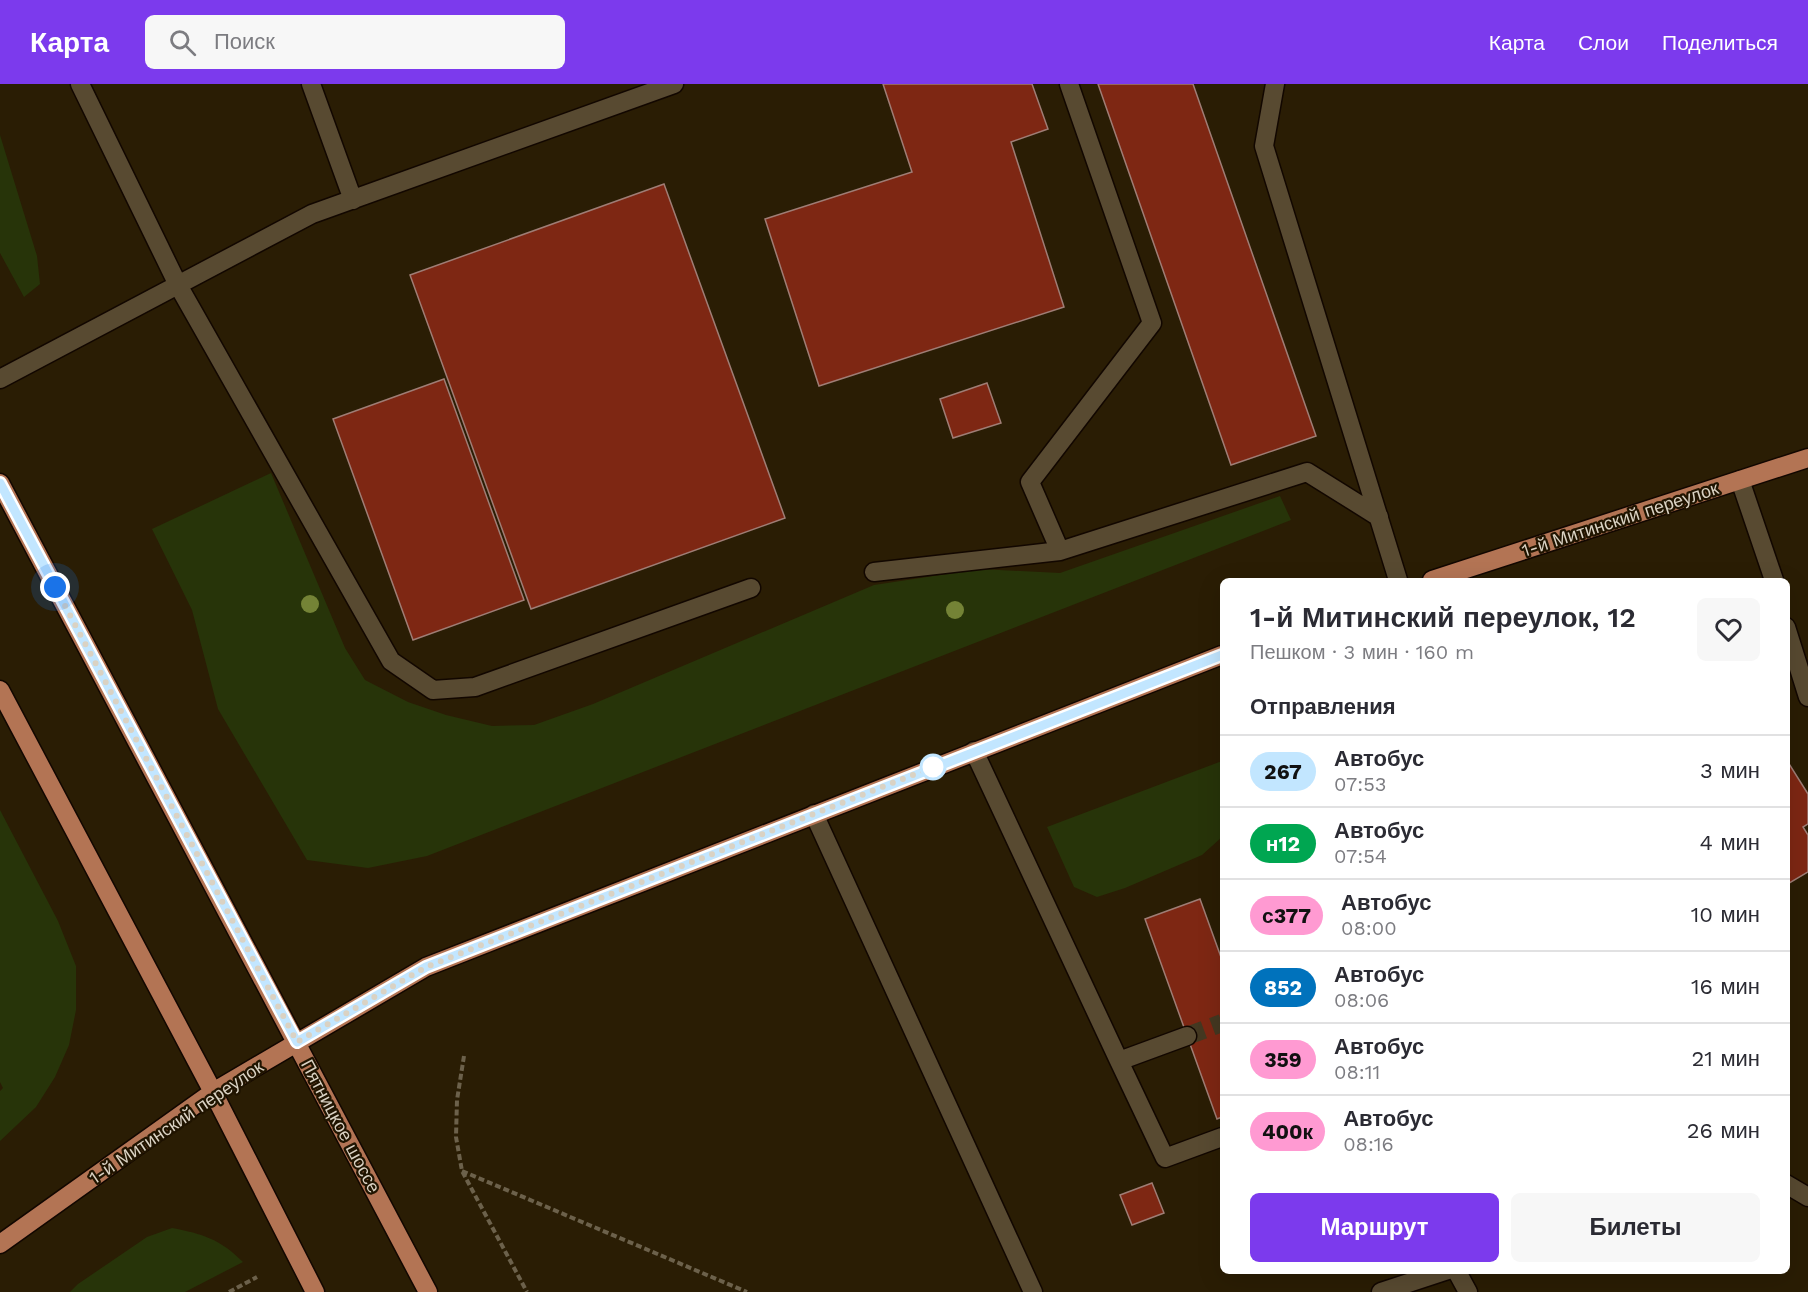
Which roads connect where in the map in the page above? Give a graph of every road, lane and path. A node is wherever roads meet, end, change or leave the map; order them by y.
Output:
1 (80, 84) edge
2 (311, 84) edge
3 (674, 84) edge
4 (1068, 84) edge
5 (1275, 84) edge
6 (353, 200) junction
7 (178, 285) junction
8 (0, 379) edge
9 (1808, 458) edge
10 (1740, 480) junction
11 (0, 483) edge
12 (1379, 517) junction
13 (1060, 551) junction
14 (874, 572) dead end
15 (1397, 578) edge
16 (1438, 578) edge
17 (1773, 578) edge
18 (751, 588) dead end
19 (1790, 636) edge
20 (1796, 650) edge
21 (1220, 656) edge
22 (0, 690) edge
23 (1808, 696) edge
24 (974, 751) junction
25 (814, 814) junction
26 (1187, 1036) tunnel mouth
27 (297, 1042) junction
28 (464, 1056) dead end
29 (1119, 1061) junction
30 (213, 1092) junction
31 (1220, 1138) edge
32 (462, 1171) junction
33 (1790, 1186) edge
34 (1808, 1197) edge
35 (0, 1244) edge
36 (1436, 1274) edge
37 (1458, 1274) edge
38 (257, 1277) dead end
39 (229, 1292) edge
40 (315, 1292) edge
41 (428, 1292) edge
42 (527, 1292) edge
43 (747, 1292) edge
44 (1033, 1292) edge
45 (1381, 1292) edge
46 (1468, 1292) edge

1 - 7 lane
2 - 6 lane
3 - 6 lane
4 - 13 lane
5 - 12 lane
6 - 7 lane
7 - 8 lane
7 - 18 lane
9 - 10 main road, 1-й Митинский переулок
10 - 16 main road, 1-й Митинский переулок
10 - 17 lane
11 - 27 main road, Пятницкое шоссе
12 - 13 lane
12 - 15 lane
13 - 14 lane
19 - 20 lane
20 - 23 lane
21 - 24 main road, 1-й Митинский переулок
22 - 30 main road
24 - 25 main road, 1-й Митинский переулок
24 - 29 lane
25 - 27 main road, 1-й Митинский переулок
25 - 44 lane
26 - 29 lane
27 - 30 main road, 1-й Митинский переулок
27 - 41 main road, Пятницкое шоссе
28 - 32 path
29 - 31 lane
30 - 35 main road, 1-й Митинский переулок
30 - 40 main road
32 - 42 path
32 - 43 path
33 - 34 lane
36 - 45 lane
37 - 46 lane
38 - 39 path

